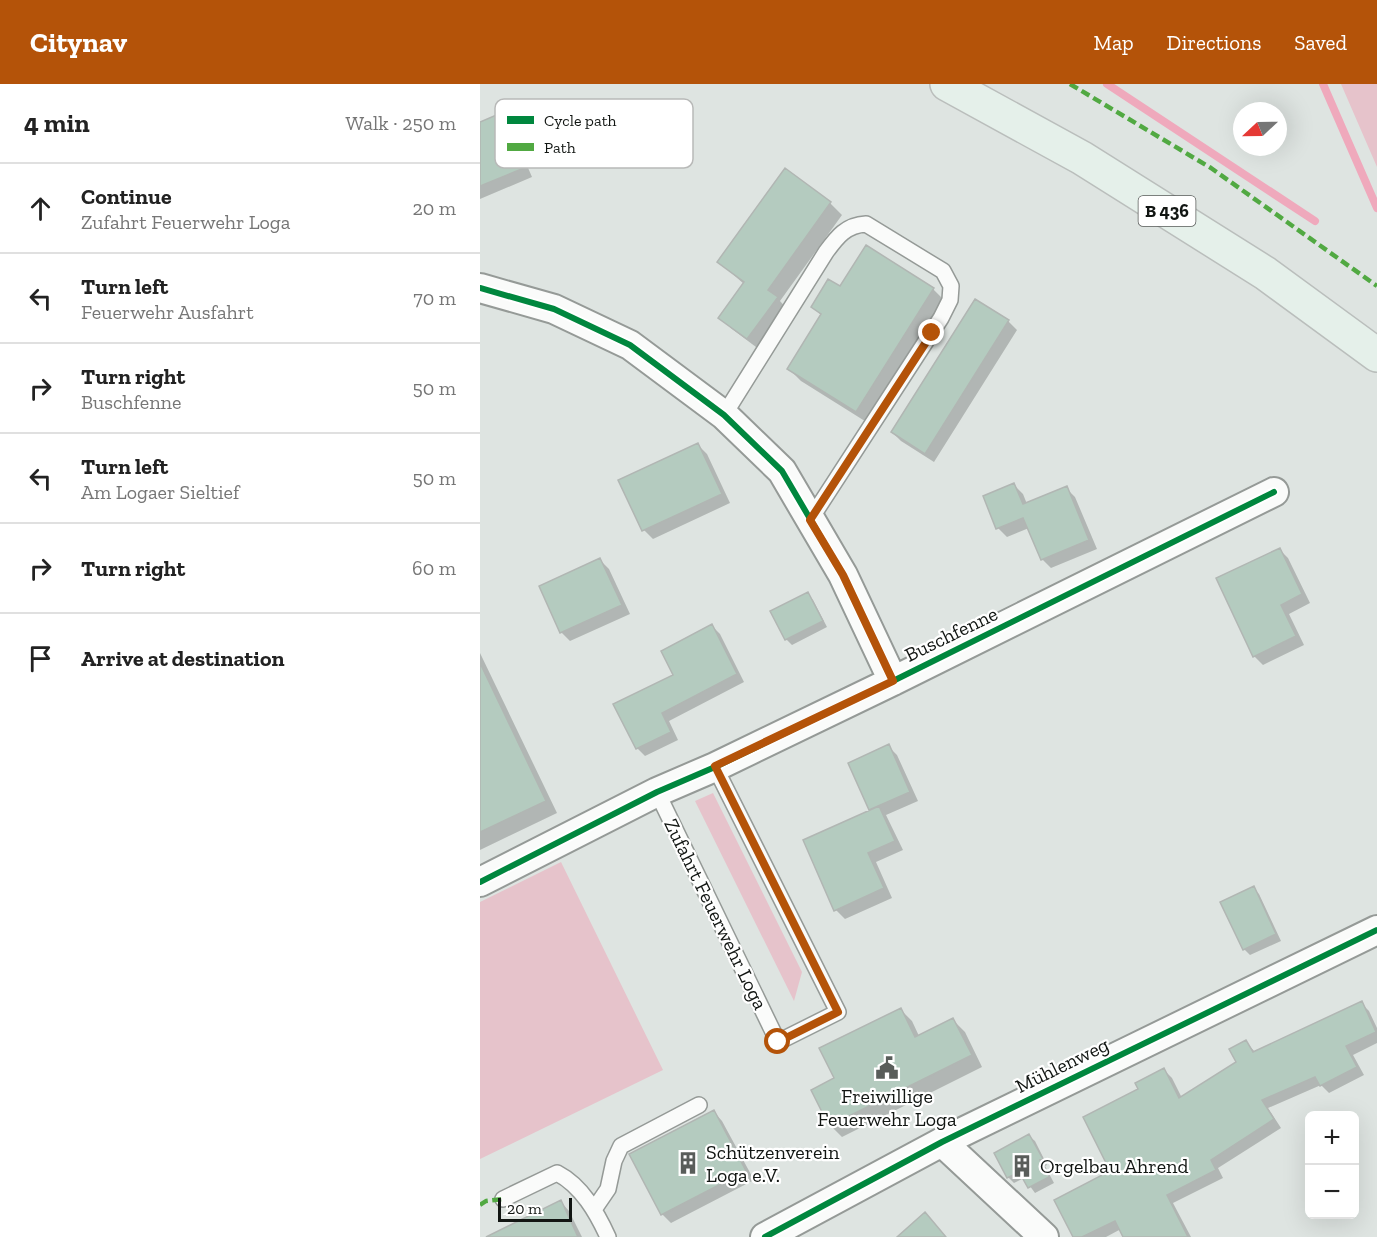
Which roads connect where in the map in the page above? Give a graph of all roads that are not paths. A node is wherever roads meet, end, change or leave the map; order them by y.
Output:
1 (947, 84) edge
2 (481, 289) edge
3 (1377, 355) edge
4 (724, 415) junction
5 (1274, 492) dead end
6 (810, 520) junction
7 (893, 681) junction
8 (715, 766) junction
9 (657, 792) junction
10 (480, 882) edge
11 (1377, 930) edge
12 (699, 1105) dead end
13 (942, 1142) junction
14 (503, 1199) dead end
15 (595, 1209) junction
16 (608, 1237) edge
17 (765, 1237) edge
18 (1044, 1237) edge

1 - 3 main road, B 436
2 - 4 street
4 - 6 street
4 - 6 lane
5 - 7 street, Buschfenne
6 - 7 street
7 - 8 street, Buschfenne
8 - 9 street, Buschfenne
8 - 9 lane, Zufahrt Feuerwehr Loga
9 - 10 street, Buschfenne
11 - 13 street, Mühlenweg
12 - 15 lane
13 - 17 street, Mühlenweg
13 - 18 street
14 - 15 lane
15 - 16 lane

